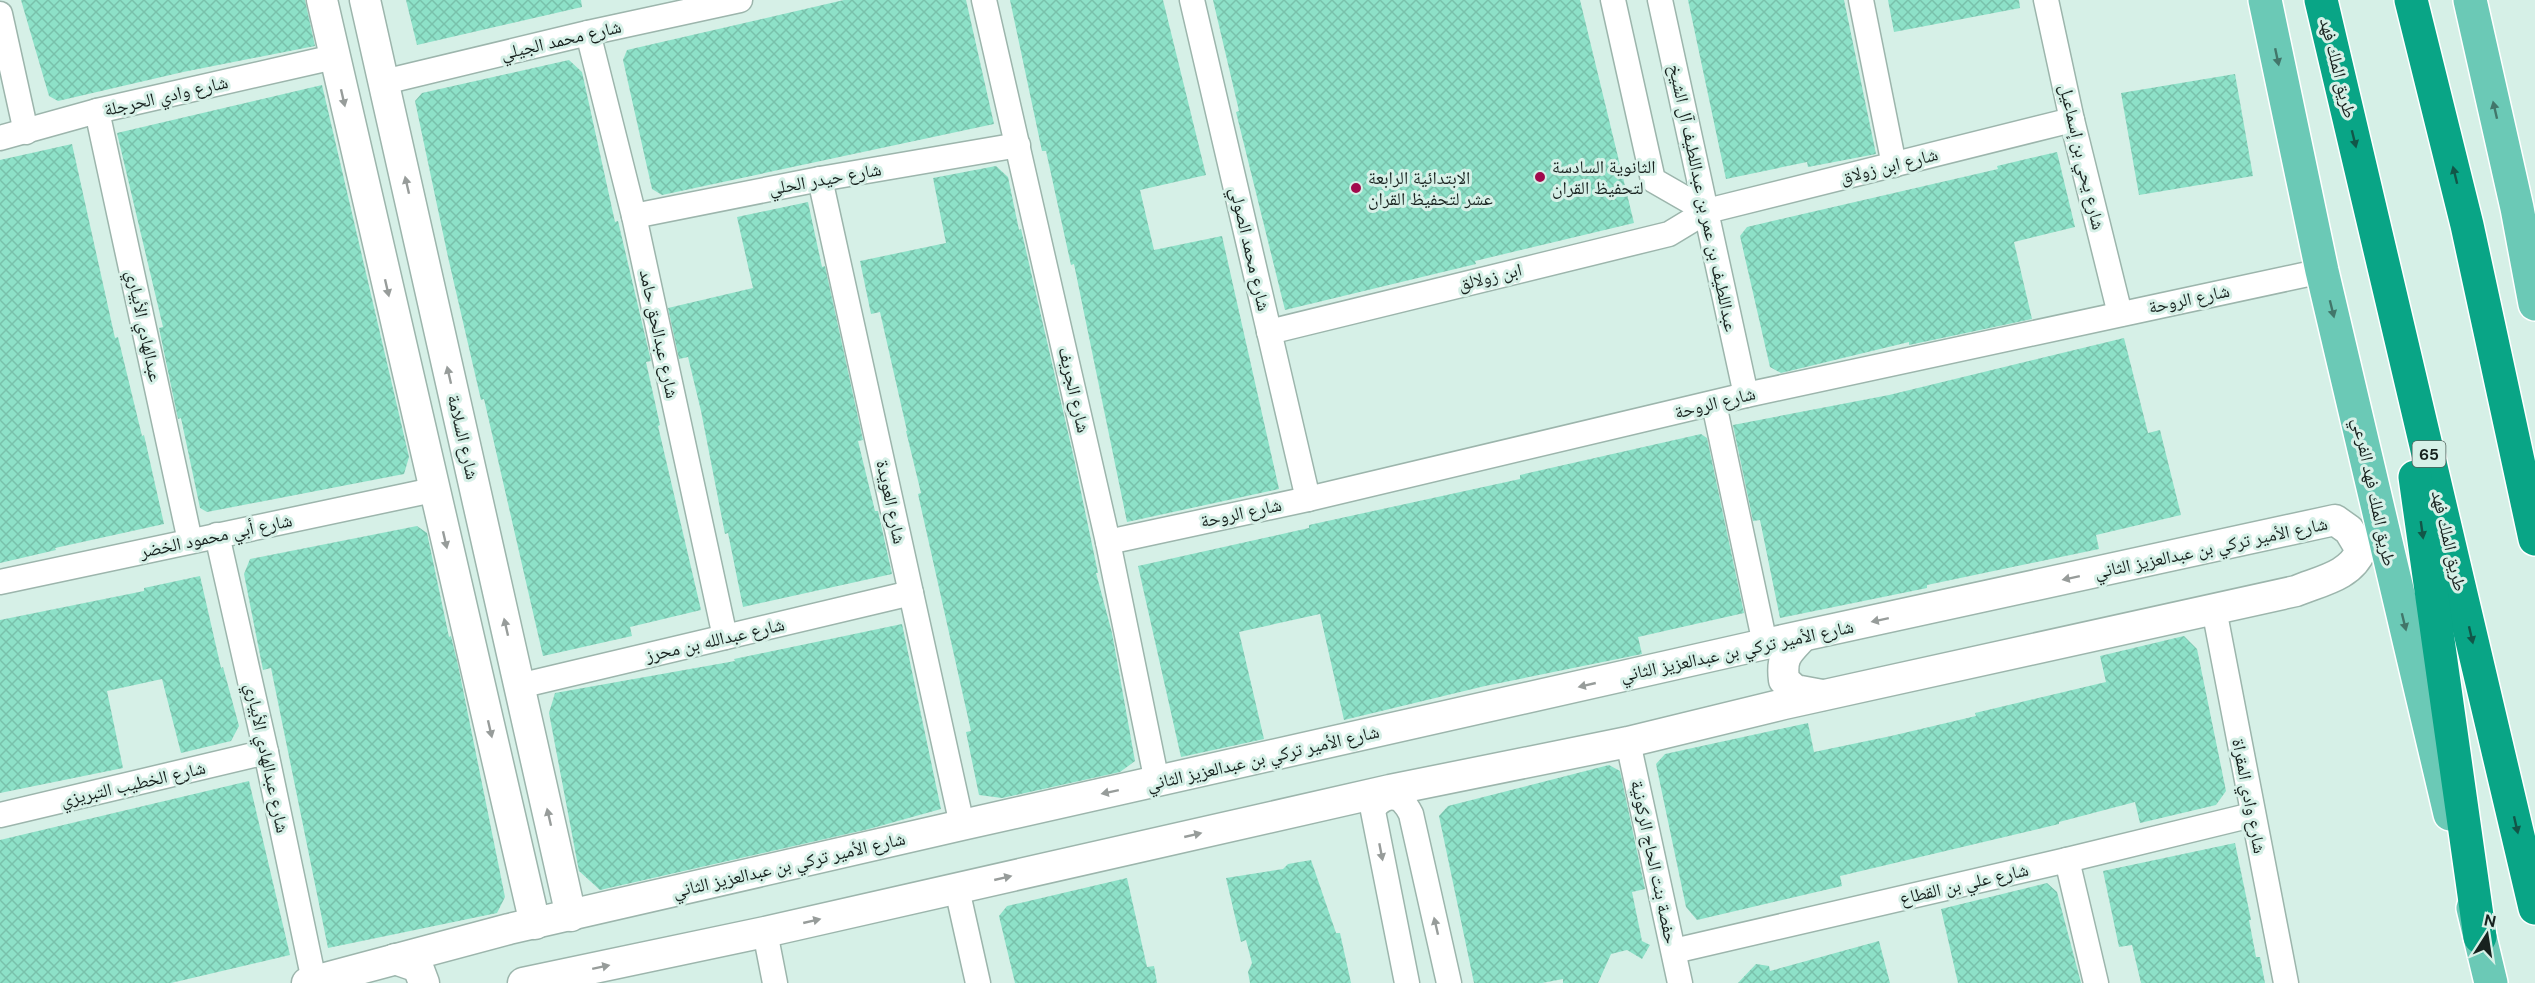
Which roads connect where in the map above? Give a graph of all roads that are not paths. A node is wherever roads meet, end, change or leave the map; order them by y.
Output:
1 (322, 0) edge
2 (364, 0) edge
3 (740, 0) edge
4 (984, 0) edge
5 (1192, 0) edge
6 (1613, 0) edge
7 (1660, 0) edge
8 (1861, 0) edge
9 (2046, 0) edge
10 (2265, 0) edge
11 (2321, 0) edge
12 (2411, 0) edge
13 (2470, 0) edge
14 (0, 14) edge
15 (588, 33) junction
16 (333, 57) junction
17 (384, 82) junction
18 (97, 111) junction
19 (2072, 120) junction
20 (26, 132) junction
21 (0, 138) edge
22 (1018, 145) junction
23 (1894, 165) junction
24 (820, 179) junction
25 (2526, 206) edge
26 (1707, 211) junction
27 (634, 216) junction
28 (2467, 225) junction
29 (2385, 264) junction
30 (2322, 271) junction
31 (2535, 304) edge
32 (2120, 314) junction
33 (1269, 332) junction
34 (1746, 395) junction
35 (1714, 404) junction
36 (2535, 446) edge
37 (433, 490) junction
38 (2378, 498) junction
39 (1308, 499) junction
40 (2335, 520) junction
41 (217, 536) junction
42 (2535, 539) edge
43 (190, 541) junction
44 (1108, 542) junction
45 (0, 582) edge
46 (2396, 589) junction
47 (2296, 591) junction
48 (911, 593) junction
49 (2214, 609) junction
50 (725, 637) junction
51 (1802, 637) junction
52 (1766, 644) junction
53 (1732, 652) junction
54 (519, 686) junction
55 (481, 693) junction
56 (1823, 696) junction
57 (1750, 713) junction
58 (1628, 742) junction
59 (266, 752) junction
60 (1157, 782) junction
61 (2253, 814) junction
62 (0, 815) edge
63 (962, 825) junction
64 (2067, 860) junction
65 (562, 874) junction
66 (528, 889) junction
67 (957, 889) junction
68 (2535, 908) edge
69 (571, 916) junction
70 (535, 924) junction
71 (765, 932) junction
72 (2480, 937) junction
73 (1674, 951) junction
74 (395, 959) junction
75 (310, 982) edge
76 (424, 983) edge
77 (523, 983) edge
78 (776, 983) edge
79 (978, 983) edge
80 (1407, 983) edge
81 (1449, 983) edge
82 (1680, 983) edge
83 (2096, 983) edge
84 (2286, 983) edge
85 (2491, 983) edge

1 - 16 street
2 - 17 street, شارع السلامة
3 - 15 street, شارع محمد الجيلي
4 - 22 street, شارع الجريف
5 - 33 street, شارع محمد الصولي
6 - 26 street
7 - 26 street, عبداللطيف بن عمر بن عبداللطيف آل الشيخ
8 - 23 street
9 - 19 street, شارع يحي بن إسماعيل
10 -> 30 main road, طريق الملك فهد الفرعي
11 -> 29 highway, طريق الملك فهد / 65
28 -> 12 highway
25 -> 13 main road
14 - 20 street
15 - 17 street, شارع محمد الجيلي
15 - 27 street, شارع عبدالحق حامد
16 - 18 street, شارع وادي الحرجلة
16 -> 37 street
54 -> 17 street, شارع السلامة
18 - 20 street, شارع وادي الحرجلة
18 - 43 street, عبدالهادي الأبياري
19 - 23 street, شارع ابن زولاق
19 - 32 street, شارع يحي بن إسماعيل
20 - 21 street, شارع وادي الحرجلة
22 - 24 street, شارع حيدر الحلي
22 - 44 street, شارع الجريف
23 - 26 street, شارع ابن زولاق
24 - 27 street, شارع حيدر الحلي
24 - 48 street, شارع العويدة
25 - 31 main road
26 - 33 street, ابن زولالق
26 - 34 street, عبداللطيف بن عمر بن عبداللطيف آل الشيخ
27 - 50 street, شارع عبدالحق حامد
28 - 36 highway
28 - 42 highway
29 -> 68 highway, طريق الملك فهد / 65
29 -> 72 highway
30 - 32 street, شارع الروحة
30 -> 38 main road, طريق الملك فهد الفرعي
32 - 34 street, شارع الروحة
33 - 39 street, شارع محمد الصولي
34 - 35 street, شارع الروحة
35 - 39 street, شارع الروحة
35 - 52 street
37 - 41 street, شارع أبي محمود الخضر
37 -> 55 street
38 - 40 street
38 - 46 main road, طريق الملك فهد الفرعي
39 - 44 street, شارع الروحة
40 - 47 street, شارع الأمير تركي بن عبدالعزيز الثاني
40 -> 51 street, شارع الأمير تركي بن عبدالعزيز الثاني
41 - 43 street, شارع أبي محمود الخضر
41 - 59 street, شارع عبدالهادي الأبياري
43 - 45 street, شارع أبي محمود الخضر
44 - 60 street, شارع الجريف
46 - 47 street
46 -> 72 main road, طريق الملك فهد الفرعي
47 - 49 street, شارع الأمير تركي بن عبدالعزيز الثاني
48 - 50 street, شارع عبدالله بن محرز
48 - 63 street, شارع العويدة
49 - 56 street, شارع الأمير تركي بن عبدالعزيز الثاني
49 - 61 street, شارع وادي المقراة
50 - 54 street, شارع عبدالله بن محرز
51 - 52 street, شارع الأمير تركي بن عبدالعزيز الثاني
51 - 56 street
52 - 53 street, شارع الأمير تركي بن عبدالعزيز الثاني
53 - 57 street
53 -> 60 street, شارع الأمير تركي بن عبدالعزيز الثاني
54 - 55 street
65 -> 54 street, شارع السلامة
55 -> 66 street
56 - 57 street, شارع الأمير تركي بن عبدالعزيز الثاني
57 - 58 street, شارع الأمير تركي بن عبدالعزيز الثاني
67 -> 58 street, شارع الأمير تركي بن عبدالعزيز الثاني
58 - 73 street, حفصة بنت الحاج الركونية
59 - 62 street, شارع الخطيب التبريزي
59 - 75 street, شارع عبدالهادي الأبياري
60 -> 63 street, شارع الأمير تركي بن عبدالعزيز الثاني
61 - 64 street, شارع علي بن القطاع
61 - 84 street, شارع وادي المقراة
63 - 69 street, شارع الأمير تركي بن عبدالعزيز الثاني
64 - 73 street, شارع علي بن القطاع
64 - 83 street
65 - 66 street
65 - 69 street, شارع السلامة
66 - 70 street
71 -> 67 street, شارع الأمير تركي بن عبدالعزيز الثاني
67 - 79 street
69 - 70 street, شارع الأمير تركي بن عبدالعزيز الثاني
70 - 74 street, شارع الأمير تركي بن عبدالعزيز الثاني
77 -> 71 street, شارع الأمير تركي بن عبدالعزيز الثاني
71 - 78 street
72 - 85 main road, طريق الملك فهد الفرعي
73 - 82 street, حفصة بنت الحاج الركونية
74 - 75 street, شارع الأمير تركي بن عبدالعزيز الثاني
74 - 76 street
81 -> 80 street

